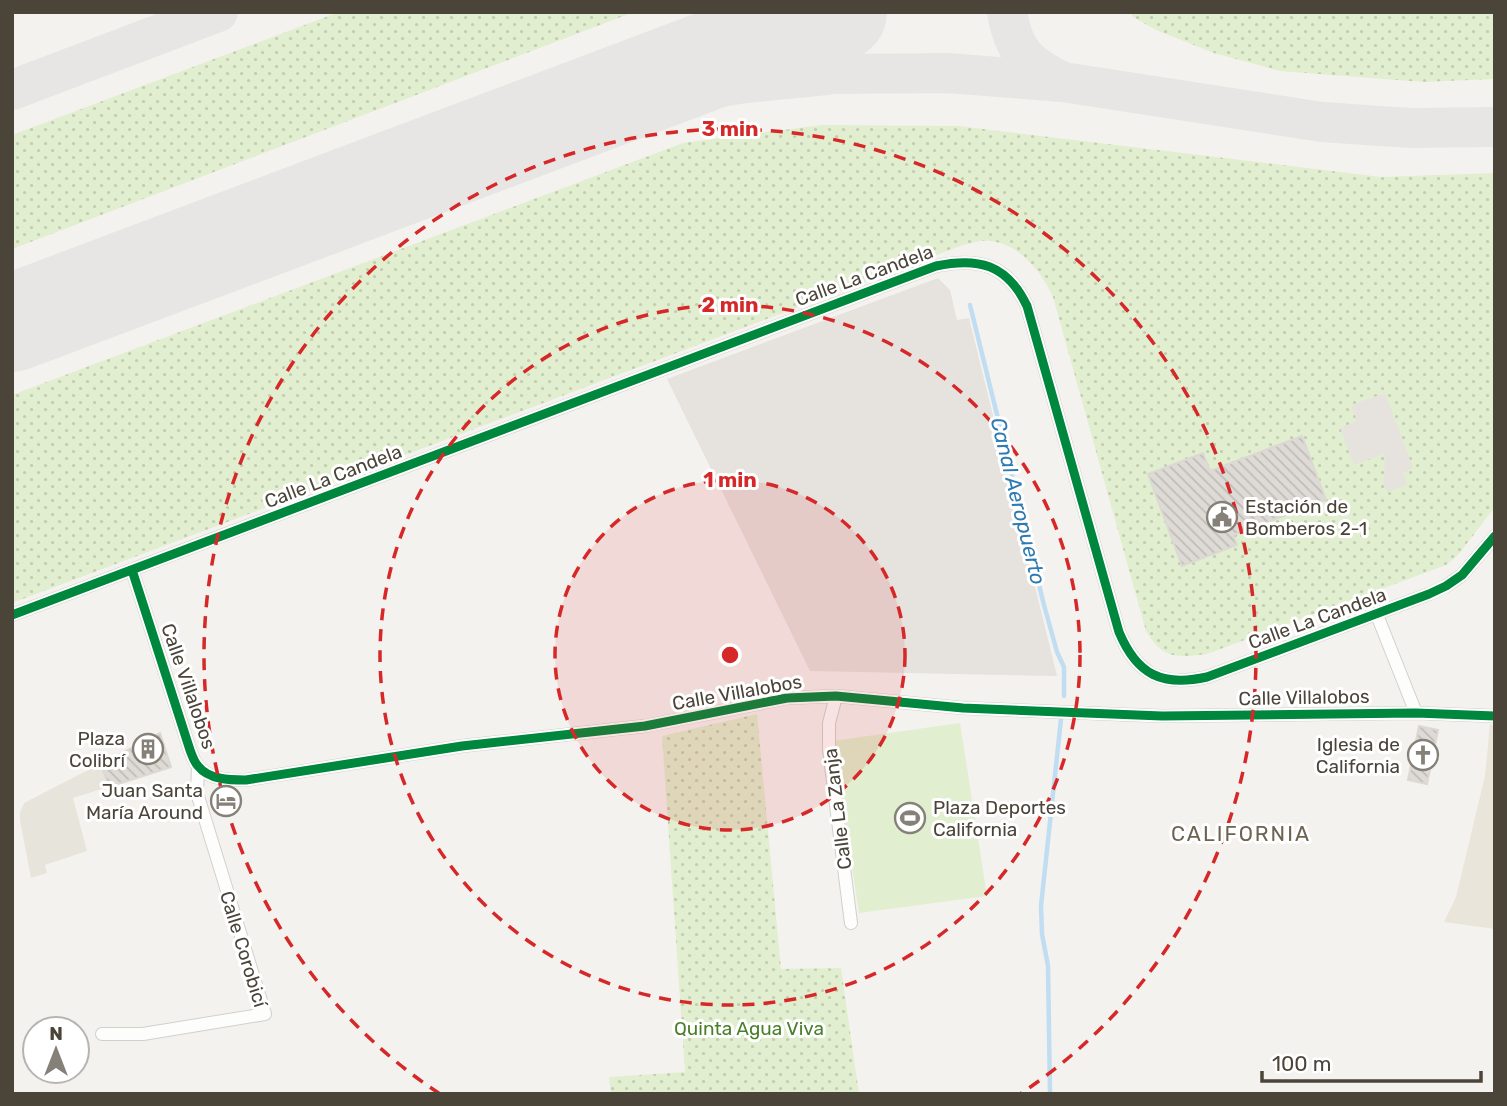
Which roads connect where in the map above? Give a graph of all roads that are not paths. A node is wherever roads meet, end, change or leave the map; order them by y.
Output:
1 (1495, 536) edge
2 (132, 570) junction
3 (12, 615) edge
4 (1377, 615) junction
5 (836, 696) junction
6 (1416, 713) junction
7 (1495, 716) edge
8 (198, 766) junction
9 (851, 923) dead end
10 (102, 1034) dead end

1 - 4 street, Calle La Candela
2 - 3 street, Calle La Candela
2 - 4 street, Calle La Candela
2 - 8 street, Calle Villalobos
4 - 6 street
5 - 6 street, Calle Villalobos
5 - 8 street, Calle Villalobos
5 - 9 street, Calle La Zanja
6 - 7 street, Calle Villalobos
8 - 10 street, Calle Corobicí

